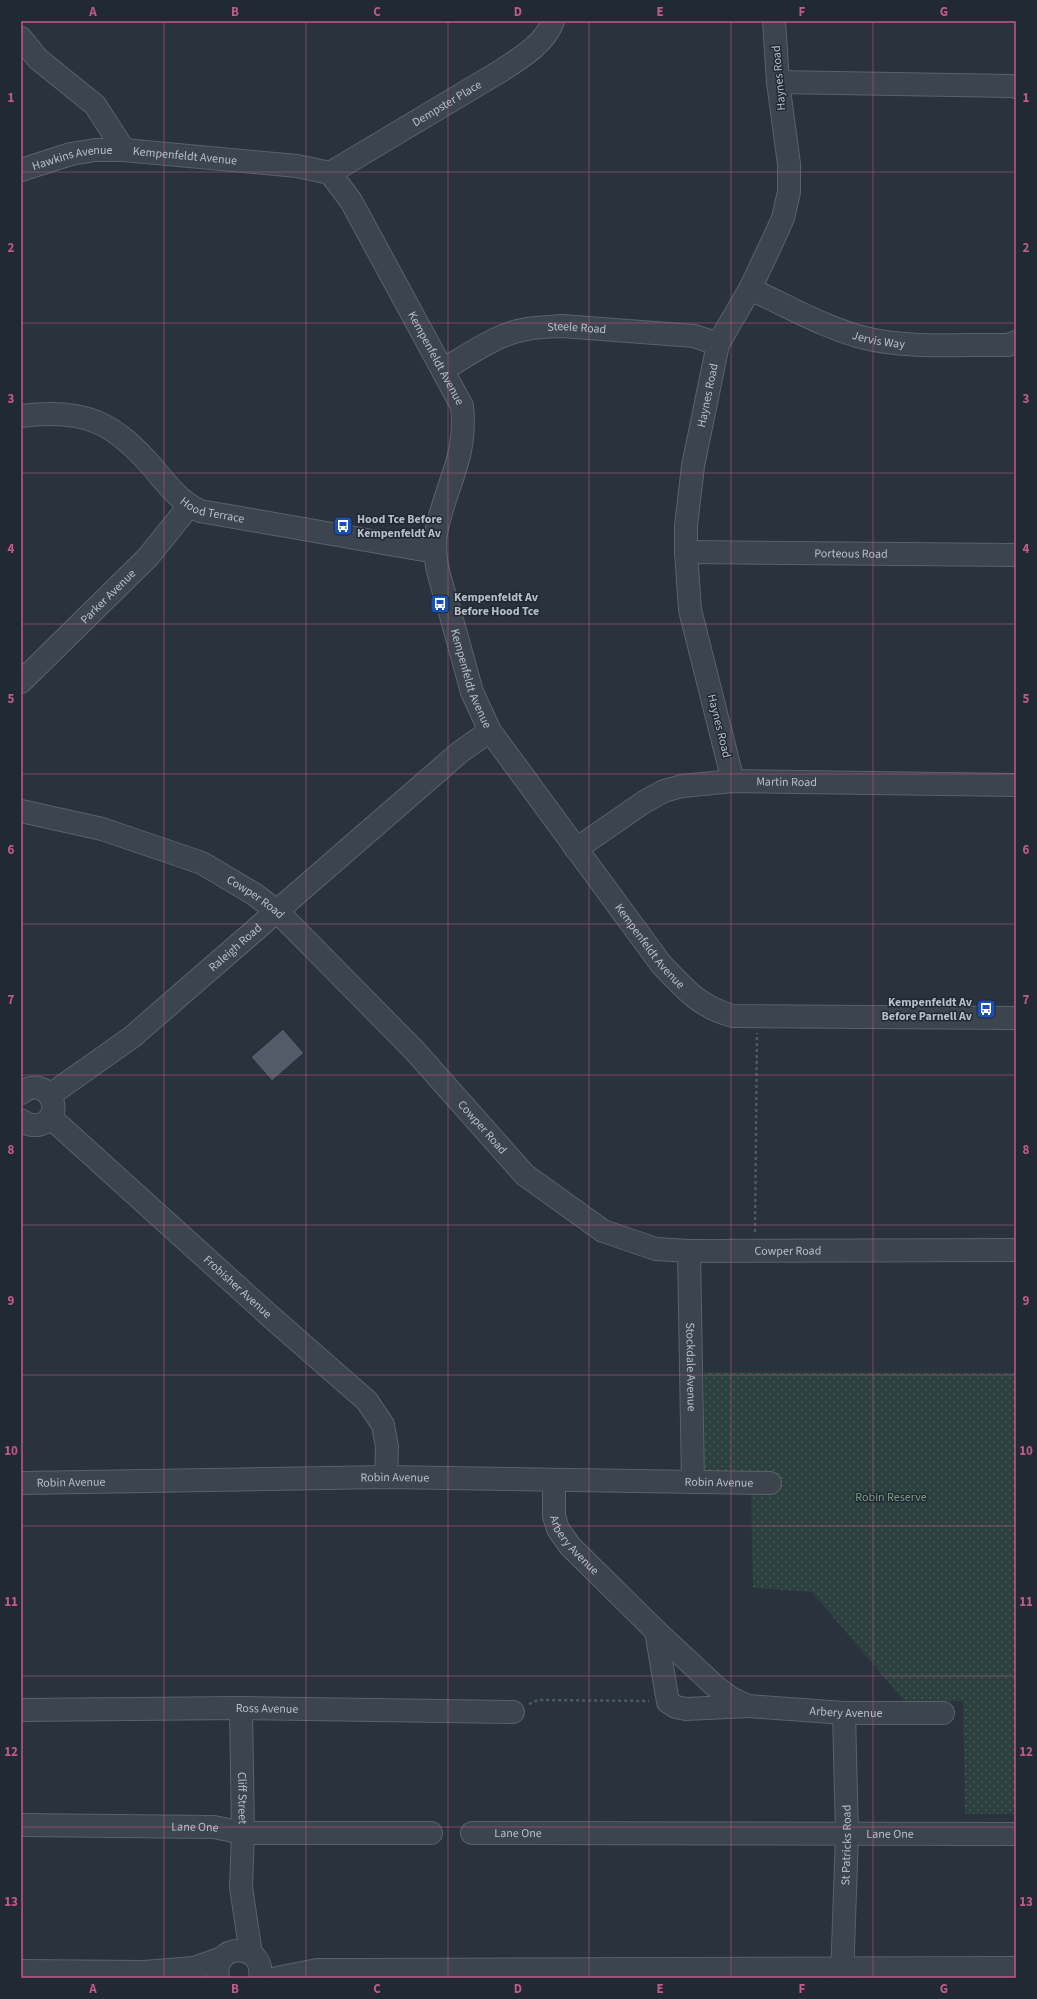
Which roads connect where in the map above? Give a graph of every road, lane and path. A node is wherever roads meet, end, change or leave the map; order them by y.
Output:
1 (553, 21) edge
2 (774, 21) edge
3 (21, 38) edge
4 (778, 82) junction
5 (1016, 87) edge
6 (124, 150) junction
7 (21, 170) edge
8 (330, 172) junction
9 (750, 289) junction
10 (1016, 342) edge
11 (718, 344) junction
12 (443, 370) junction
13 (21, 416) edge
14 (188, 506) junction
15 (435, 552) junction
16 (686, 552) junction
17 (1016, 555) edge
18 (21, 682) edge
19 (490, 731) junction
20 (733, 781) junction
21 (1016, 785) edge
22 (21, 811) edge
23 (576, 849) junction
24 (277, 911) junction
25 (757, 1017) junction
26 (1016, 1018) edge
27 (21, 1094) edge
28 (50, 1095) junction
29 (50, 1117) junction
30 (21, 1120) edge
31 (1016, 1250) edge
32 (689, 1251) junction
33 (754, 1251) junction
34 (386, 1477) junction
35 (554, 1480) junction
36 (693, 1482) junction
37 (21, 1483) edge
38 (770, 1483) dead end
39 (656, 1631) junction
40 (668, 1702) junction
41 (748, 1706) junction
42 (241, 1708) junction
43 (21, 1710) edge
44 (513, 1712) joint
45 (844, 1713) junction
46 (943, 1713) dead end
47 (21, 1825) edge
48 (243, 1833) junction
49 (431, 1833) dead end
50 (472, 1833) dead end
51 (847, 1834) junction
52 (1016, 1834) edge
53 (241, 1887) junction
54 (253, 1956) junction
55 (222, 1964) edge
56 (1016, 1968) edge
57 (317, 1970) junction
58 (21, 1971) edge
59 (144, 1972) junction
60 (843, 1974) edge
61 (195, 1978) edge
62 (260, 1978) edge
63 (277, 1978) edge

1 - 8 street, Dempster Place
2 - 4 street, Haynes Road
3 - 6 street, Kempenfeldt Avenue
4 - 5 street
4 - 9 street, Haynes Road
6 - 7 street, Hawkins Avenue
6 - 8 street, Kempenfeldt Avenue
8 - 12 street, Kempenfeldt Avenue
9 - 10 street, Jervis Way
9 - 11 street, Haynes Road
11 - 12 street, Steele Road
11 - 16 street, Haynes Road
12 - 15 street, Kempenfeldt Avenue
13 - 14 street, Hood Terrace
14 - 15 street, Hood Terrace
14 - 18 street, Parker Avenue
15 - 19 street, Kempenfeldt Avenue
16 - 17 street, Porteous Road
16 - 20 street, Haynes Road
19 - 23 street, Kempenfeldt Avenue
19 - 24 street, Raleigh Road
20 - 21 street, Martin Road
20 - 23 street, Martin Road
22 - 24 street, Cowper Road
23 - 25 street, Kempenfeldt Avenue
24 - 28 street, Raleigh Road
24 - 32 street, Cowper Road
25 - 26 street, Kempenfeldt Avenue
25 - 33 path
27 - 28 street
28 - 29 street
29 - 30 street
29 - 34 street, Frobisher Avenue
31 - 33 street, Cowper Road
32 - 33 street, Cowper Road
32 - 36 street, Stockdale Avenue
34 - 35 street, Robin Avenue
34 - 37 street, Robin Avenue
35 - 36 street, Robin Avenue
35 - 39 street, Arbery Avenue
36 - 38 street, Robin Avenue
39 - 40 street
39 - 41 street, Arbery Avenue
40 - 41 street, Arbery Avenue
40 - 44 path
41 - 45 street, Arbery Avenue
42 - 43 street, Ross Avenue
42 - 44 street, Ross Avenue
42 - 48 street, Cliff Street
45 - 46 street, Arbery Avenue
45 - 51 street, St Patricks Road
47 - 48 street, Lane One
48 - 49 street, Lane One
48 - 53 street, Cliff Street
50 - 51 street, Lane One
51 - 52 street, Lane One
51 - 60 street, St Patricks Road
53 - 54 street, Cliff Street
53 - 55 street, Cliff Street
54 - 55 street
54 - 57 street
54 - 62 street, Cliff Street
55 - 59 street
56 - 60 street
57 - 60 street
57 - 63 street
58 - 59 street
59 - 61 street

